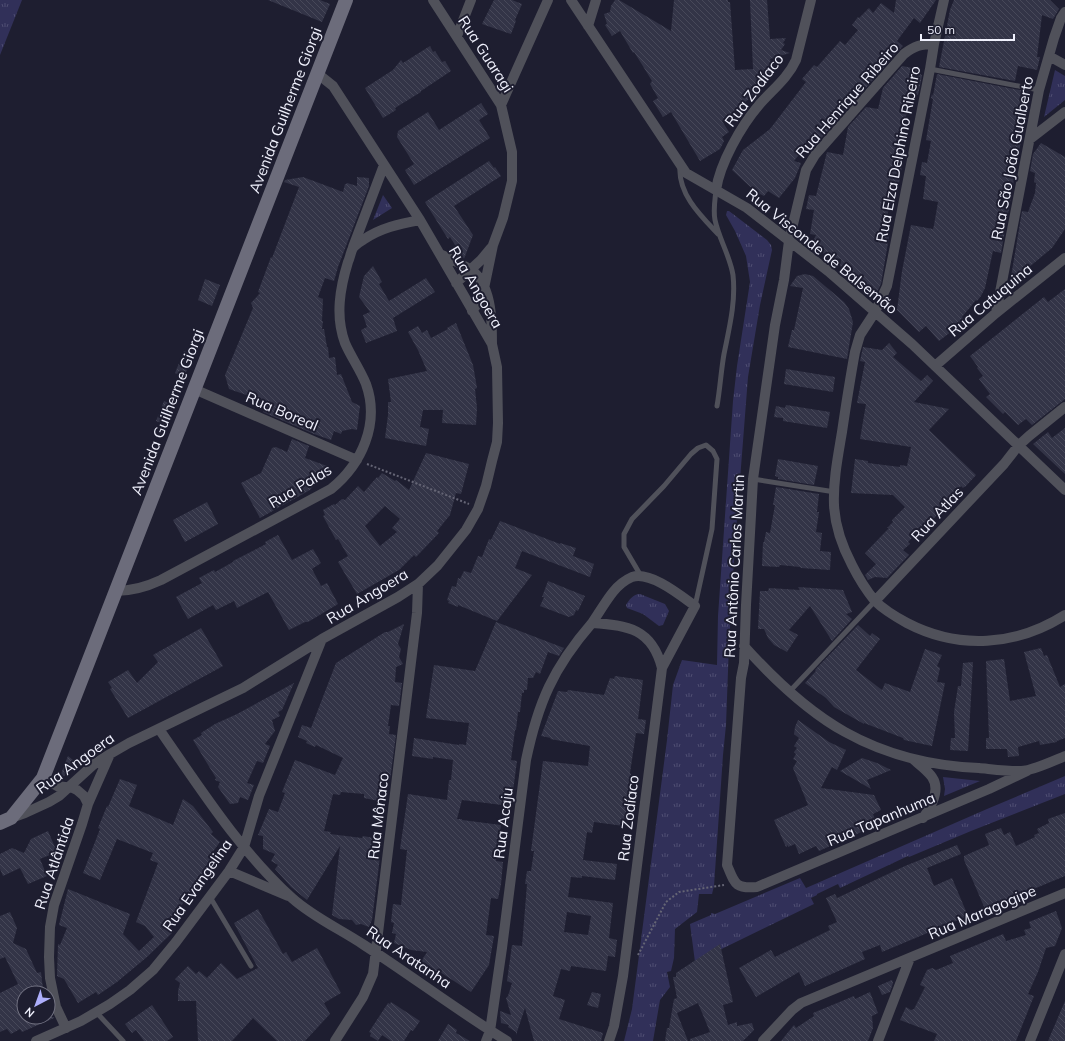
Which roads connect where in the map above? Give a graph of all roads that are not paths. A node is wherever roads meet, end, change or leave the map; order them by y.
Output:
1 (346, 0) edge
2 (433, 0) edge
3 (471, 0) edge
4 (548, 0) edge
5 (571, 0) edge
6 (596, 0) edge
7 (811, 0) edge
8 (944, 0) edge
9 (1065, 12) edge
10 (588, 26) junction
11 (457, 36) junction
12 (934, 44) junction
13 (1049, 56) junction
14 (1065, 65) edge
15 (930, 69) junction
16 (318, 74) junction
17 (1039, 90) junction
18 (501, 105) junction
19 (1065, 112) edge
20 (1030, 139) junction
21 (384, 165) junction
22 (680, 166) junction
23 (716, 190) junction
24 (420, 220) junction
25 (719, 235) junction
26 (789, 241) junction
27 (493, 245) junction
28 (353, 247) junction
29 (440, 254) junction
30 (1065, 258) edge
31 (470, 270) junction
32 (456, 283) junction
33 (485, 288) junction
34 (472, 311) junction
35 (875, 312) junction
36 (996, 313) junction
37 (492, 344) junction
38 (935, 366) junction
39 (194, 389) junction
40 (717, 406) dead end
41 (1065, 407) edge
42 (1018, 446) junction
43 (357, 460) junction
44 (753, 479) junction
45 (1065, 490) edge
46 (835, 492) junction
47 (642, 577) junction
48 (418, 584) junction
49 (116, 591) junction
50 (875, 601) junction
51 (695, 606) junction
52 (1065, 615) edge
53 (592, 623) junction
54 (322, 639) junction
55 (744, 646) junction
56 (662, 668) junction
57 (790, 691) junction
58 (159, 729) junction
59 (110, 754) junction
60 (1065, 756) edge
61 (914, 760) junction
62 (1027, 771) junction
63 (43, 778) junction
64 (68, 787) junction
65 (29, 794) junction
66 (88, 804) junction
67 (42, 806) junction
68 (922, 818) junction
69 (6, 820) edge
70 (244, 847) junction
71 (229, 871) junction
72 (744, 888) joint
73 (1065, 893) edge
74 (210, 896) junction
75 (293, 899) junction
76 (376, 953) junction
77 (1065, 954) edge
78 (910, 958) junction
79 (251, 966) dead end
80 (96, 1012) junction
81 (66, 1028) junction
82 (490, 1031) junction
83 (36, 1041) edge
84 (123, 1041) edge
85 (335, 1041) edge
86 (486, 1041) edge
87 (507, 1041) edge
88 (609, 1041) edge
89 (763, 1041) edge
90 (878, 1041) edge
91 (1030, 1041) edge

1 - 16 street, Avenida Guilherme Giorgi
2 - 11 street, Rua Guaragi
3 - 11 street
4 - 18 street
5 - 10 street, Rua Visconde de Balsemão
6 - 10 street
7 - 23 street, Rua Zodíaco
8 - 12 street, Rua Elza Delphino Ribeiro
9 - 13 street, Rua São João Gualberto
10 - 22 street, Rua Visconde de Balsemão
11 - 18 street, Rua Guaragi
12 - 15 street, Rua Elza Delphino Ribeiro
12 - 26 street, Rua Henrique Ribeiro
13 - 14 street
13 - 17 street, Rua São João Gualberto
15 - 17 lane
15 - 35 street, Rua Elza Delphino Ribeiro
16 - 21 street, Rua Angoera
16 - 39 street, Avenida Guilherme Giorgi
17 - 20 street, Rua São João Gualberto
18 - 27 street, Rua Guaragi
19 - 20 street
20 - 36 street, Rua São João Gualberto
21 - 24 street, Rua Angoera
21 - 28 street, Rua Palas
22 - 23 street, Rua Visconde de Balsemão
22 - 25 lane
23 - 25 lane, Rua Zodíaco
23 - 26 street, Rua Visconde de Balsemão
24 - 28 street
24 - 29 street, Rua Angoera
25 - 40 lane, Rua Zodíaco
26 - 35 street, Rua Visconde de Balsemão
26 - 44 street, Rua Antônio Carlos Martin
27 - 31 street, Rua Guaragi
27 - 33 street, Rua Guaragi
28 - 43 street, Rua Palas
29 - 31 street
29 - 32 street, Rua Angoera
30 - 36 street, Rua Catuquina
31 - 32 street, Rua Guaragi
31 - 33 street
32 - 34 street, Rua Angoera
33 - 34 street, Rua Guaragi
33 - 37 street
34 - 37 street, Rua Angoera
35 - 38 street, Rua Visconde de Balsemão
35 - 46 street, Rua Elza Delphino Ribeiro
36 - 38 street, Rua Catuquina
37 - 48 street, Rua Angoera
38 - 42 street, Rua Visconde de Balsemão
39 - 43 street, Rua Boreal
39 - 49 street, Avenida Guilherme Giorgi
41 - 42 street, Rua Atlas
42 - 45 street, Rua Visconde de Balsemão
42 - 50 street, Rua Atlas
43 - 49 street, Rua Palas
44 - 46 lane
44 - 55 street, Rua Antônio Carlos Martin
46 - 50 street, Rua Elza Delphino Ribeiro
47 - 51 street
47 - 51 lane
47 - 53 street, Rua Acaju
48 - 54 street, Rua Angoera
48 - 76 street, Rua Mônaco
49 - 63 street, Avenida Guilherme Giorgi
50 - 52 street, Rua Elza Delphino Ribeiro
50 - 57 lane
51 - 56 street, Rua Zodíaco
53 - 56 street
53 - 82 street, Rua Acaju
54 - 58 street, Rua Angoera
54 - 70 street, Rua Evangelina
55 - 57 street
55 - 72 street, Rua Antônio Carlos Martin
56 - 88 street, Rua Zodíaco
57 - 61 street
58 - 59 street, Rua Angoera
58 - 70 street, Rua Aratanha
59 - 64 street, Rua Angoera
59 - 66 street
60 - 62 street, Rua Tapanhuma
61 - 62 street
61 - 68 street
62 - 68 street, Rua Tapanhuma
63 - 64 street, Rua Atlântida
63 - 65 street, Avenida Guilherme Giorgi
64 - 66 street, Rua Atlântida
64 - 67 street, Rua Angoera
65 - 67 street
65 - 69 street, Avenida Guilherme Giorgi
66 - 81 street, Rua Atlântida
67 - 69 street, Rua Angoera
68 - 72 street, Rua Tapanhuma
70 - 71 street, Rua Evangelina
70 - 75 street, Rua Aratanha
71 - 74 street, Rua Evangelina
71 - 75 street, Rua Aratanha
73 - 78 street, Rua Maragogipe
74 - 79 lane
74 - 80 street, Rua Evangelina
75 - 76 street, Rua Aratanha
76 - 82 street, Rua Aratanha
76 - 85 street, Rua Mônaco
77 - 91 street
78 - 89 street, Rua Maragogipe
78 - 90 street
80 - 81 street, Rua Evangelina
80 - 84 lane
81 - 83 street, Rua Evangelina
82 - 86 street, Rua Acaju
82 - 87 street, Rua Aratanha

